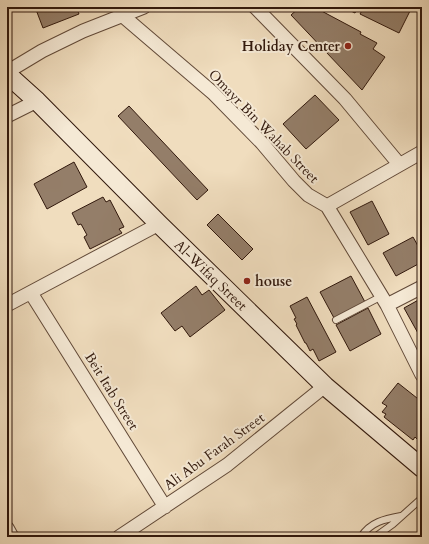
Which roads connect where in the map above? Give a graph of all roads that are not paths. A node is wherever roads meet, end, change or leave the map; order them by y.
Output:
1 (144, 7) edge
2 (260, 10) edge
3 (123, 16) junction
4 (7, 73) edge
5 (37, 101) junction
6 (7, 116) edge
7 (422, 152) edge
8 (399, 164) junction
9 (327, 206) junction
10 (159, 224) junction
11 (422, 287) edge
12 (31, 293) junction
13 (385, 301) junction
14 (7, 305) edge
15 (336, 320) dead end
16 (422, 375) edge
17 (325, 386) junction
18 (414, 454) edge
19 (422, 468) edge
20 (422, 498) edge
21 (165, 507) junction
22 (402, 516) junction
23 (7, 528) edge
24 (12, 537) edge
25 (119, 537) edge
26 (361, 537) edge
27 (375, 537) edge

1 - 3 street
2 - 8 street
3 - 4 street
3 - 9 street, Omayr Bin Wahab Street
4 - 5 street, Al-Wifaq Street
5 - 6 street
5 - 10 street, Al-Wifaq Street
7 - 8 street
8 - 9 street
9 - 13 street, Omayr Bin Wahab Street
10 - 12 street
10 - 17 street, Al-Wifaq Street
11 - 13 street
12 - 14 street
12 - 21 street, Beit Itab Street
13 - 15 lane
13 - 16 street, Omayr Bin Wahab Street
17 - 18 street, Al-Wifaq Street
17 - 21 street, Ali Abu Farah Street
18 - 19 street, Al-Wifaq Street
20 - 22 lane
21 - 25 street, Ali Abu Farah Street
22 - 26 lane
22 - 27 lane
23 - 24 street

